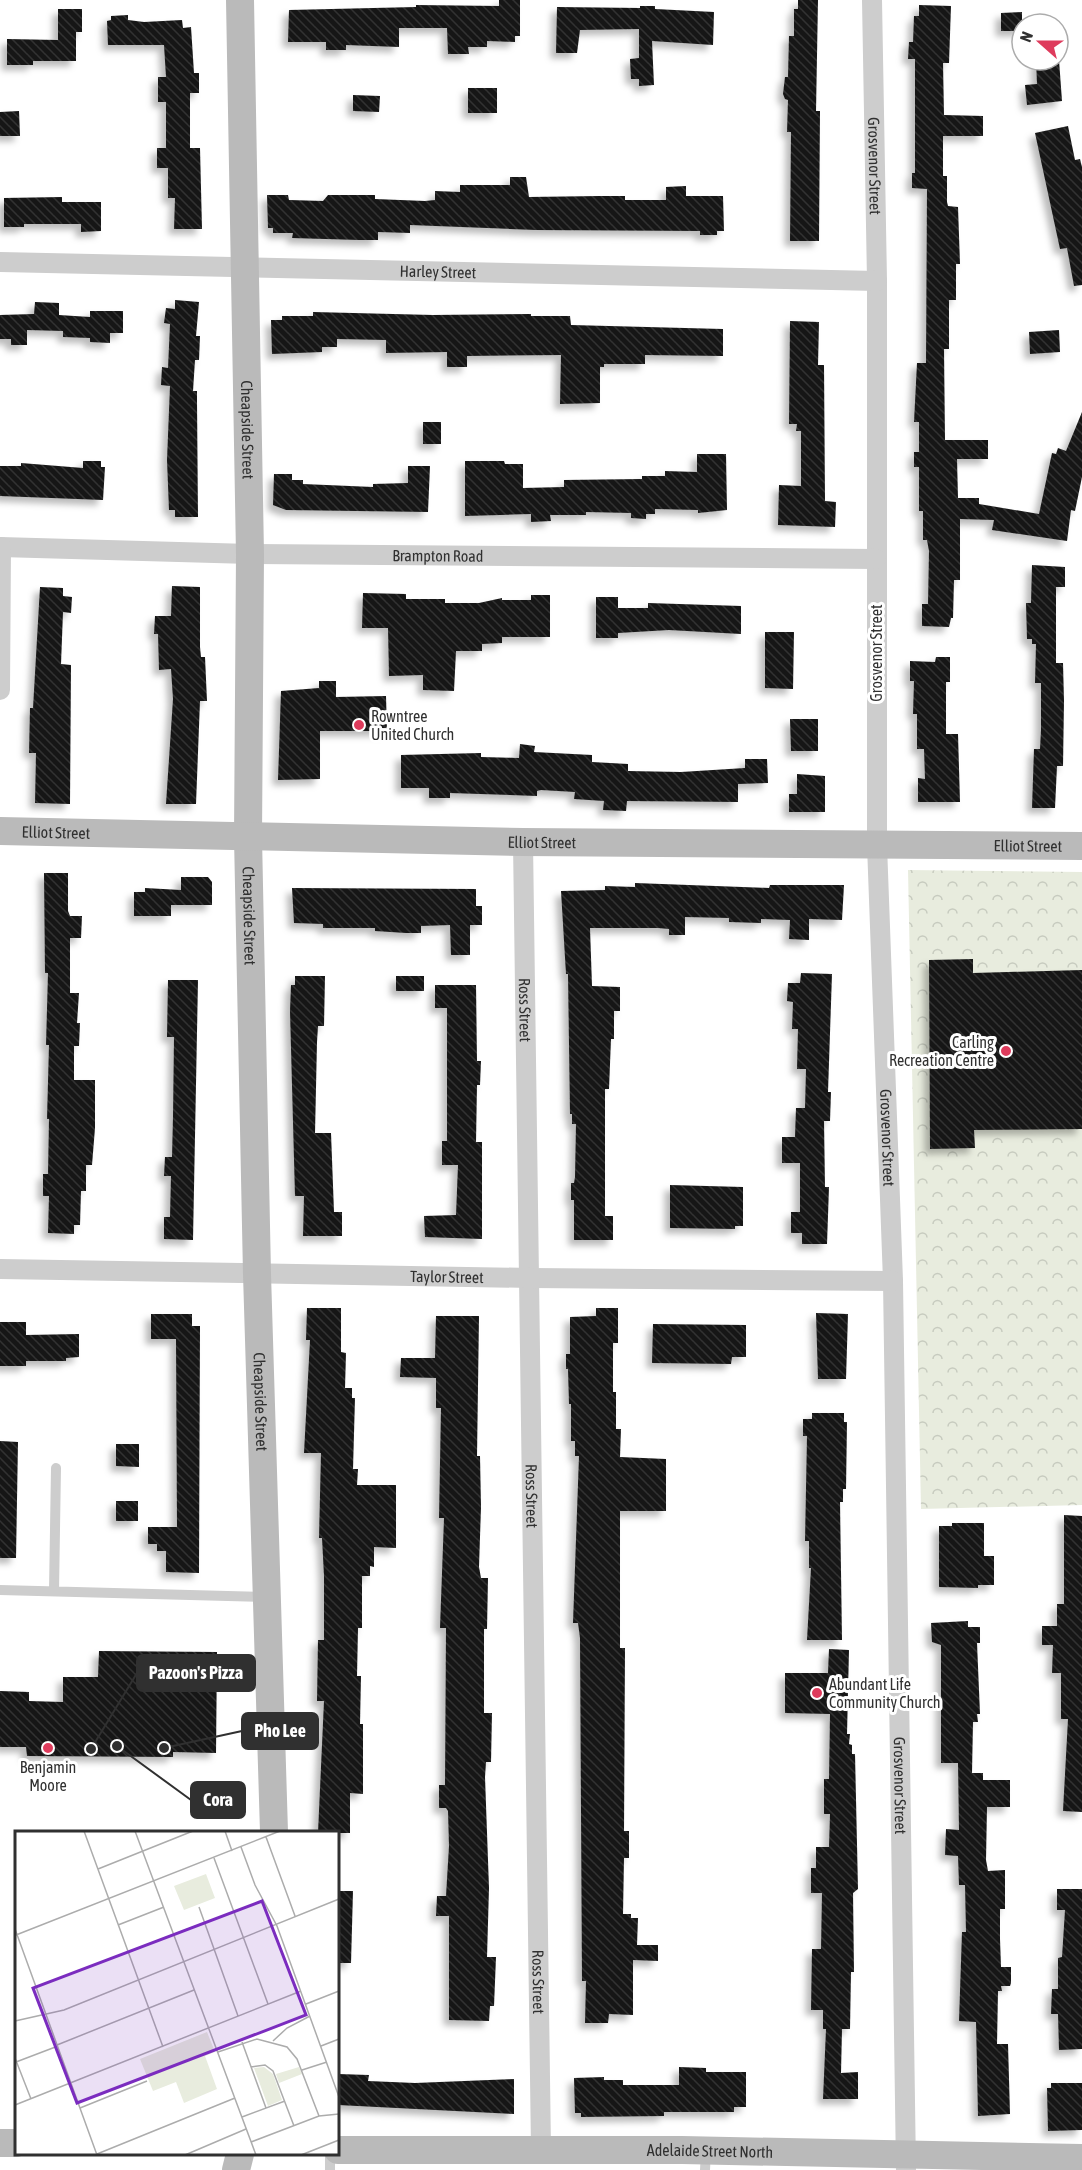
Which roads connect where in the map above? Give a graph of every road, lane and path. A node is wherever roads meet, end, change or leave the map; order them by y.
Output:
1 (240, 0) edge
2 (872, 0) edge
3 (0, 262) edge
4 (245, 266) junction
5 (877, 281) junction
6 (1, 547) edge
7 (250, 554) junction
8 (876, 559) junction
9 (0, 690) edge
10 (0, 831) edge
11 (248, 837) junction
12 (523, 842) junction
13 (877, 845) junction
14 (1082, 846) edge
15 (0, 1269) edge
16 (257, 1274) junction
17 (531, 1278) junction
18 (893, 1281) junction
19 (56, 1468) dead end
20 (0, 1590) edge
21 (54, 1591) junction
22 (268, 1597) junction
23 (274, 1831) edge
24 (339, 2150) edge
25 (240, 2155) edge
26 (552, 2157) edge
27 (1082, 2158) edge
28 (705, 2160) edge
29 (906, 2162) edge
30 (236, 2170) edge

1 - 4 street, Cheapside Street
2 - 5 street, Grosvenor Street
3 - 4 street, Harley Street
4 - 5 street, Harley Street
4 - 7 street, Cheapside Street
5 - 8 street, Grosvenor Street
6 - 7 street, Brampton Road
6 - 9 street
7 - 8 street, Brampton Road
7 - 11 street, Cheapside Street
8 - 13 street, Grosvenor Street
10 - 11 street, Elliot Street
11 - 12 street, Elliot Street
11 - 16 street, Cheapside Street
12 - 13 street, Elliot Street
12 - 17 street, Ross Street
13 - 14 street, Elliot Street
13 - 18 street, Grosvenor Street
15 - 16 street, Taylor Street
16 - 17 street, Taylor Street
16 - 22 street, Cheapside Street
17 - 18 street, Taylor Street
17 - 26 street, Ross Street
18 - 29 street, Grosvenor Street
19 - 21 lane
20 - 21 lane
21 - 22 lane
22 - 23 street, Cheapside Street
24 - 26 street, Adelaide Street North
25 - 30 street
26 - 28 street, Adelaide Street North
27 - 29 street, Adelaide Street North
28 - 29 street, Adelaide Street North

